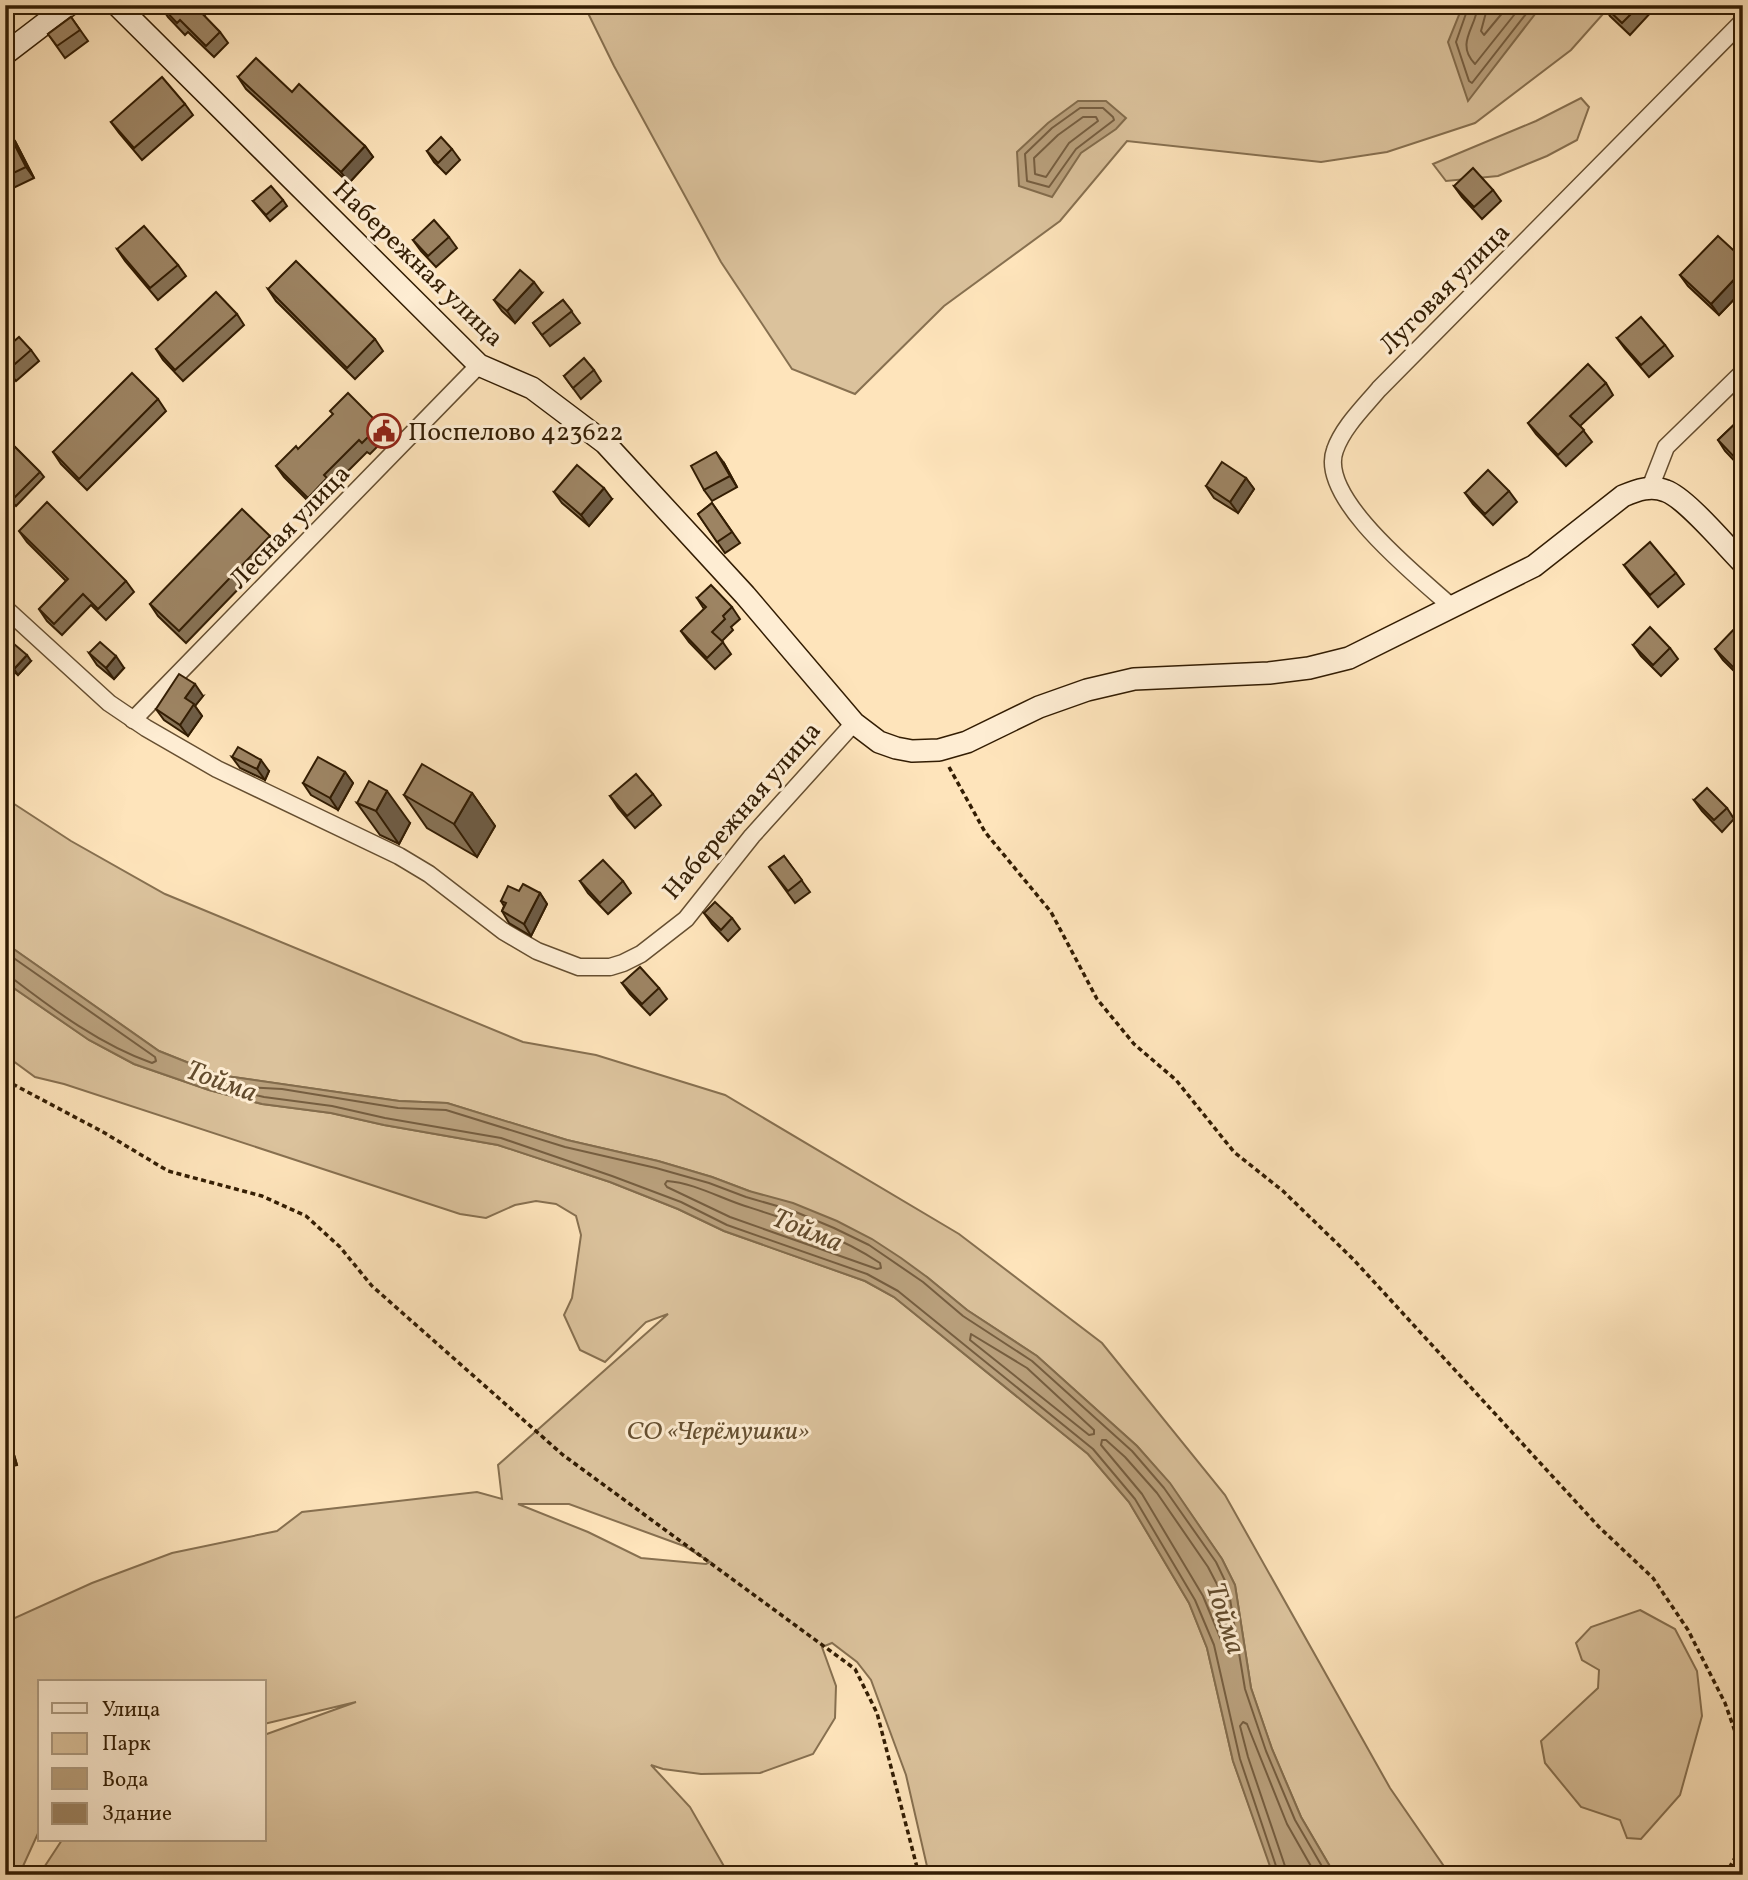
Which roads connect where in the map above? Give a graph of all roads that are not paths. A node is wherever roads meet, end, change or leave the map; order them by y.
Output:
1 (69, 5) edge
2 (117, 5) edge
3 (1743, 21) edge
4 (5, 54) edge
5 (479, 365) junction
6 (1743, 372) edge
7 (1650, 488) junction
8 (1743, 563) edge
9 (5, 608) edge
10 (1453, 608) junction
11 (133, 720) junction
12 (854, 723) junction

1 - 4 street
2 - 5 street, Набережная улица
3 - 10 street, Луговая улица
5 - 11 street, Лесная улица
5 - 12 street, Набережная улица
6 - 7 street
7 - 8 street
7 - 10 street
9 - 11 street, Набережная улица
10 - 12 street
11 - 12 street, Набережная улица

